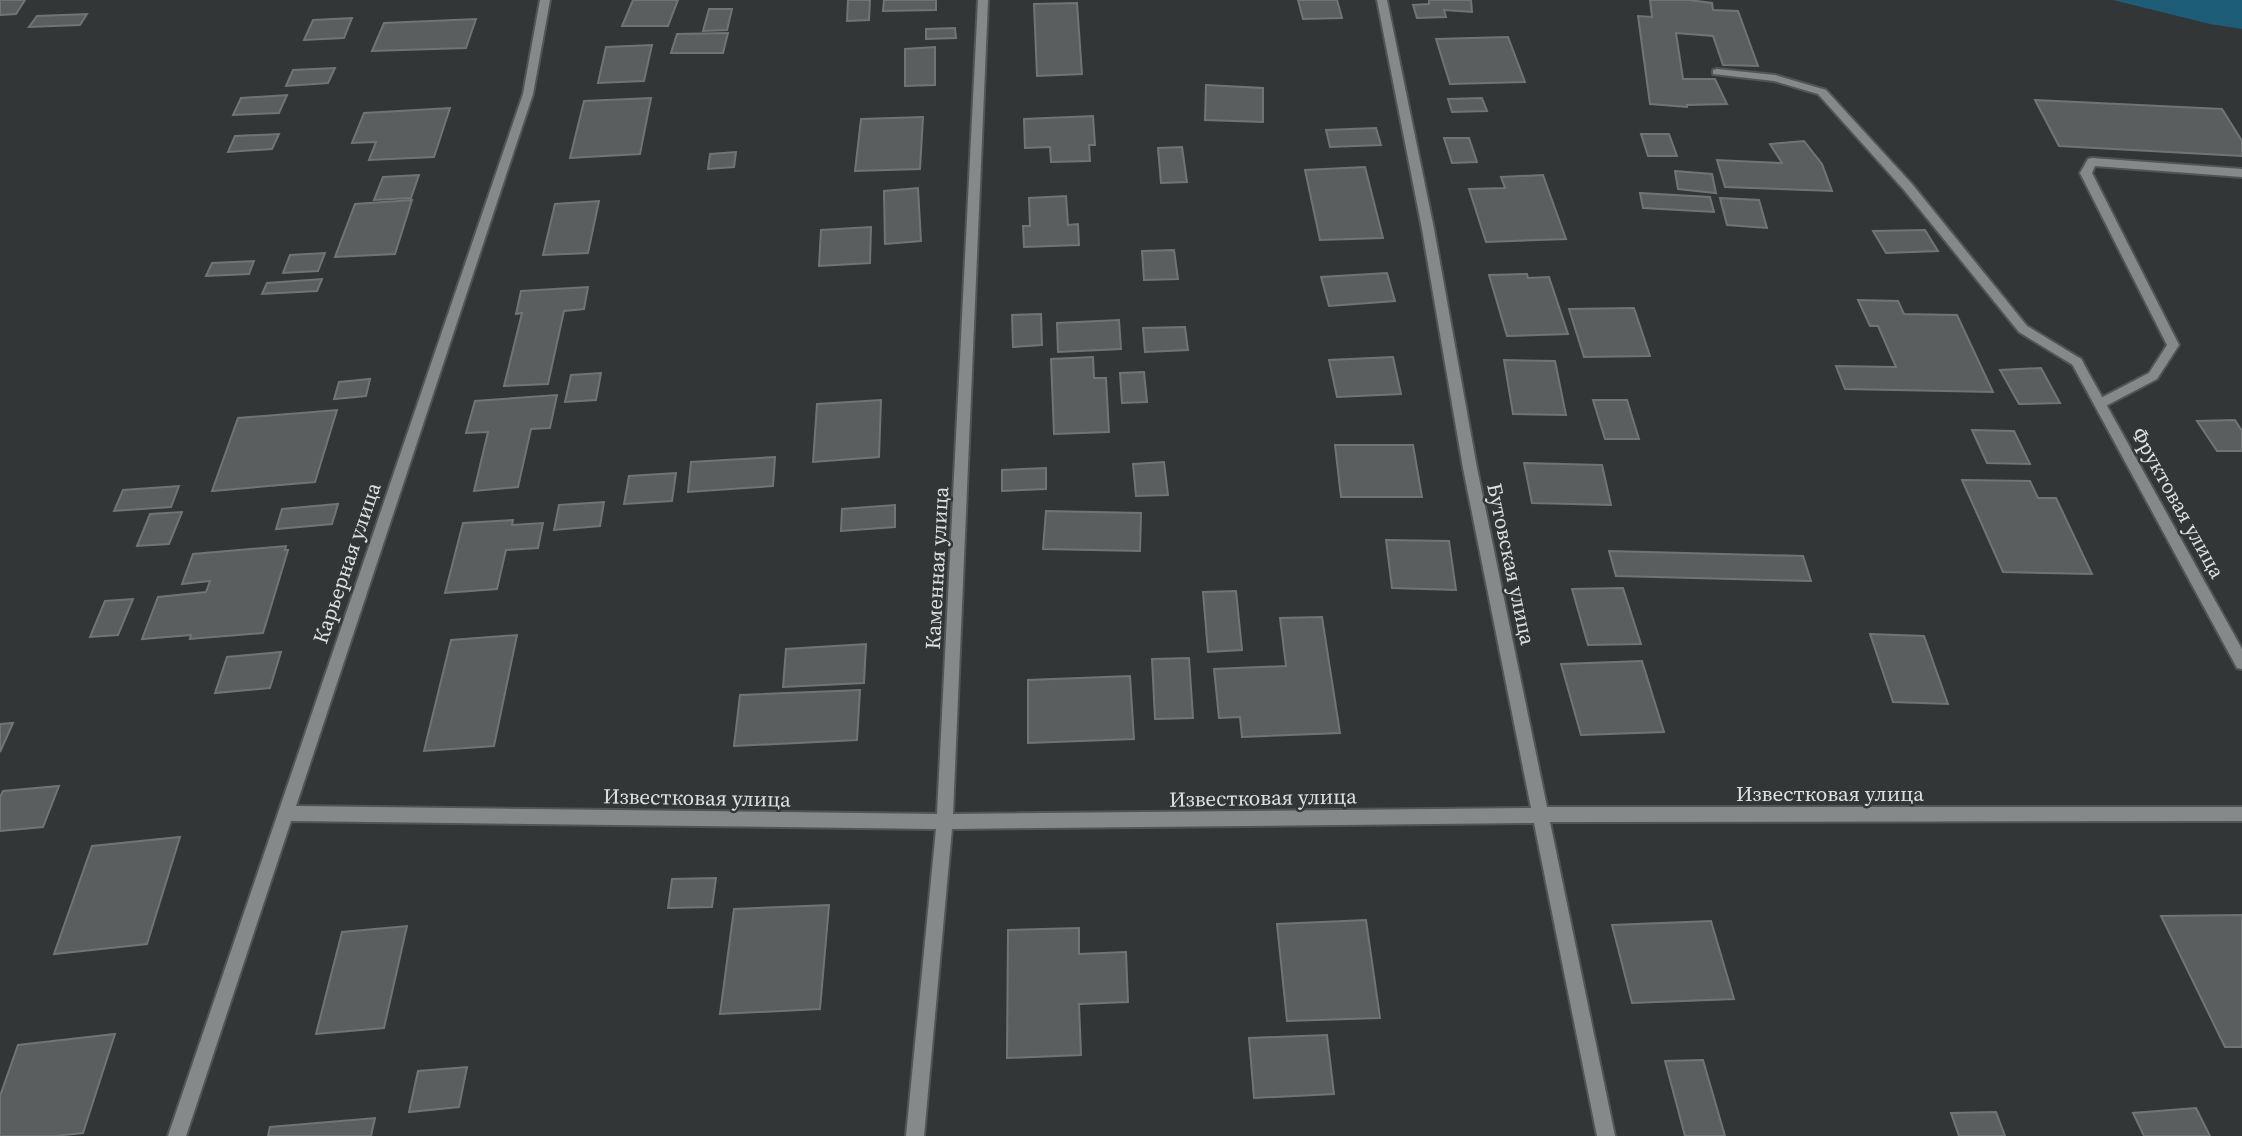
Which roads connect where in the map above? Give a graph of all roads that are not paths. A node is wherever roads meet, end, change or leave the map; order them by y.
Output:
1 (545, 0) edge
2 (984, 0) edge
3 (1382, 0) edge
4 (1717, 72) dead end
5 (2242, 173) edge
6 (2100, 404) junction
7 (2242, 663) edge
8 (285, 813) junction
9 (2242, 814) edge
10 (1542, 815) junction
11 (945, 822) junction
12 (177, 1136) edge
13 (915, 1136) edge
14 (1606, 1136) edge

1 - 8 street, Карьерная улица
2 - 11 street, Каменная улица
3 - 10 street, Бутовская улица
4 - 6 street, Фруктовая улица
5 - 6 street
6 - 7 street, Фруктовая улица
8 - 11 street, Известковая улица
8 - 12 street, Карьерная улица
9 - 10 street, Известковая улица
10 - 11 street, Известковая улица
10 - 14 street, Бутовская улица
11 - 13 street, Каменная улица

